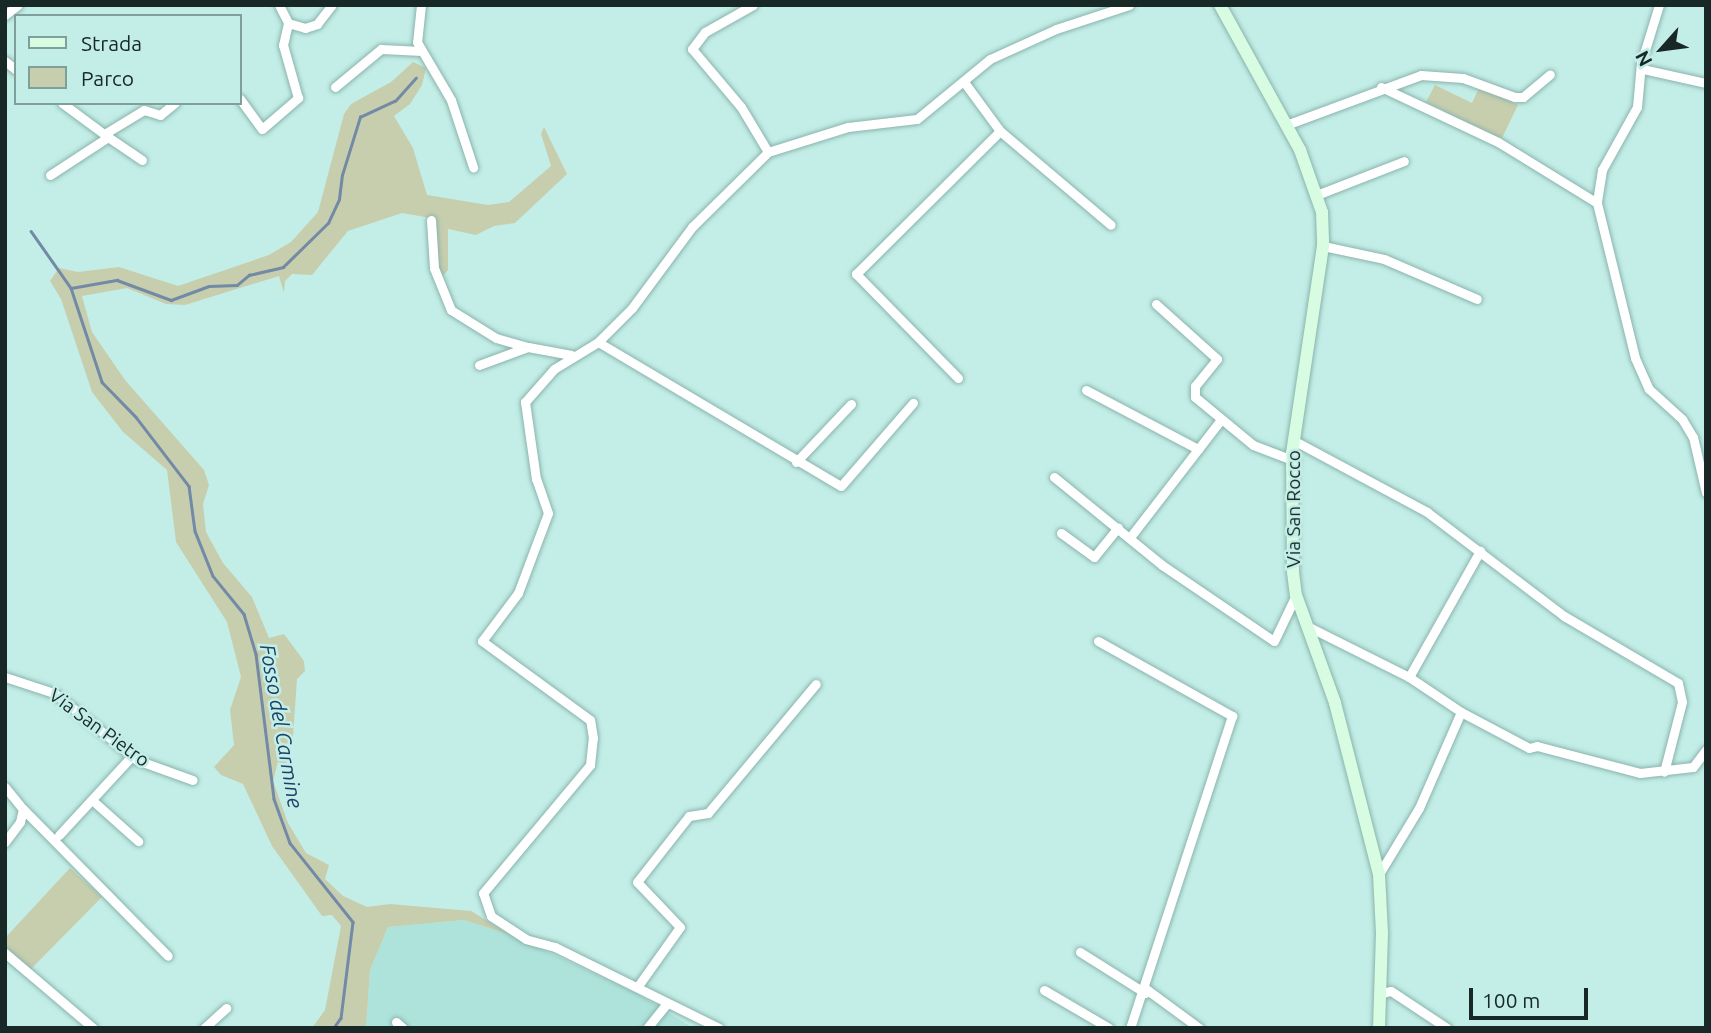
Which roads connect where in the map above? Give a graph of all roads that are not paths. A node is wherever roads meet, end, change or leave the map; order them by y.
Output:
1 (18, 5) edge
2 (279, 5) edge
3 (332, 5) edge
4 (421, 5) edge
5 (753, 5) edge
6 (1129, 5) edge
7 (1220, 5) edge
8 (1659, 5) edge
9 (5, 15) edge
10 (288, 23) junction
11 (422, 51) junction
12 (1643, 69) junction
13 (1549, 74) dead end
14 (964, 82) junction
15 (1706, 83) edge
16 (335, 87) dead end
17 (1381, 87) junction
18 (242, 102) edge
19 (65, 105) edge
20 (172, 105) edge
21 (1286, 125) junction
22 (1000, 131) junction
23 (107, 135) junction
24 (768, 152) junction
25 (142, 160) dead end
26 (1404, 161) dead end
27 (473, 167) dead end
28 (50, 175) dead end
29 (1318, 194) junction
30 (1597, 203) junction
31 (431, 220) dead end
32 (1111, 225) dead end
33 (1323, 246) junction
34 (1477, 299) dead end
35 (1156, 304) dead end
36 (598, 342) junction
37 (528, 347) junction
38 (571, 355) junction
39 (479, 365) dead end
40 (958, 378) dead end
41 (1086, 390) dead end
42 (913, 403) dead end
43 (851, 404) dead end
44 (1220, 421) junction
45 (1293, 440) junction
46 (1198, 449) junction
47 (1295, 461) junction
48 (796, 462) junction
49 (1054, 477) dead end
50 (1706, 493) edge
51 (1118, 527) junction
52 (1061, 533) dead end
53 (1131, 536) junction
54 (1480, 551) junction
55 (1296, 595) junction
56 (1307, 626) junction
57 (1098, 641) dead end
58 (5, 677) edge
59 (1409, 677) junction
60 (816, 684) dead end
61 (1461, 712) junction
62 (1706, 750) edge
63 (132, 755) junction
64 (1693, 767) junction
65 (1706, 768) edge
66 (1664, 772) junction
67 (194, 780) dead end
68 (5, 787) edge
69 (92, 800) junction
70 (23, 809) junction
71 (59, 835) dead end
72 (138, 841) dead end
73 (5, 842) edge
74 (1379, 874) junction
75 (1080, 952) dead end
76 (5, 953) edge
77 (168, 956) dead end
78 (638, 986) junction
79 (1044, 990) dead end
80 (1145, 991) junction
81 (1381, 993) junction
82 (667, 1003) junction
83 (226, 1008) dead end
84 (93, 1028) edge
85 (204, 1028) edge
86 (647, 1028) edge
87 (719, 1028) edge
88 (1109, 1028) edge
89 (1130, 1028) edge
90 (1199, 1028) edge
91 (1379, 1028) edge
92 (1447, 1028) edge

1 - 9 street
2 - 10 street
3 - 10 street
4 - 11 street
5 - 24 street
6 - 14 street
7 - 21 street, Via San Rocco
8 - 12 street
10 - 18 street
11 - 16 street
11 - 27 street
12 - 15 street
12 - 30 street
13 - 17 street
14 - 22 street
14 - 24 street
17 - 21 street
17 - 30 street
19 - 23 street
20 - 23 street
21 - 29 street, Via San Rocco
22 - 32 street
22 - 40 street
23 - 25 street
23 - 28 street
24 - 36 street
26 - 29 street
29 - 33 street, Via San Rocco
30 - 50 street
31 - 37 street
33 - 34 street
33 - 45 street, Via San Rocco
35 - 44 street
36 - 38 street
36 - 48 street
37 - 38 street
37 - 39 street
38 - 78 street
41 - 46 street
42 - 48 street
43 - 48 street
44 - 46 street
44 - 47 street
45 - 47 street, Via San Rocco
45 - 54 street
46 - 53 street
47 - 55 street, Via San Rocco
49 - 51 street
51 - 52 street
51 - 53 street
53 - 55 street
54 - 59 street
54 - 66 street
55 - 56 street, Via San Rocco
56 - 59 street
56 - 74 street, Via San Rocco
57 - 80 street
58 - 63 street, Via San Pietro
59 - 61 street
60 - 78 street
61 - 66 street
61 - 74 street
62 - 64 street
63 - 67 street, Via San Pietro
63 - 69 street
64 - 65 street
64 - 66 street
68 - 70 street
69 - 71 street
69 - 72 street
70 - 73 street
70 - 77 street
74 - 81 street, Via San Rocco
75 - 80 street
76 - 84 street
78 - 82 street
79 - 88 street
80 - 89 street
80 - 90 street
81 - 91 street, Via San Rocco
81 - 92 street
82 - 86 street
82 - 87 street
83 - 85 street

